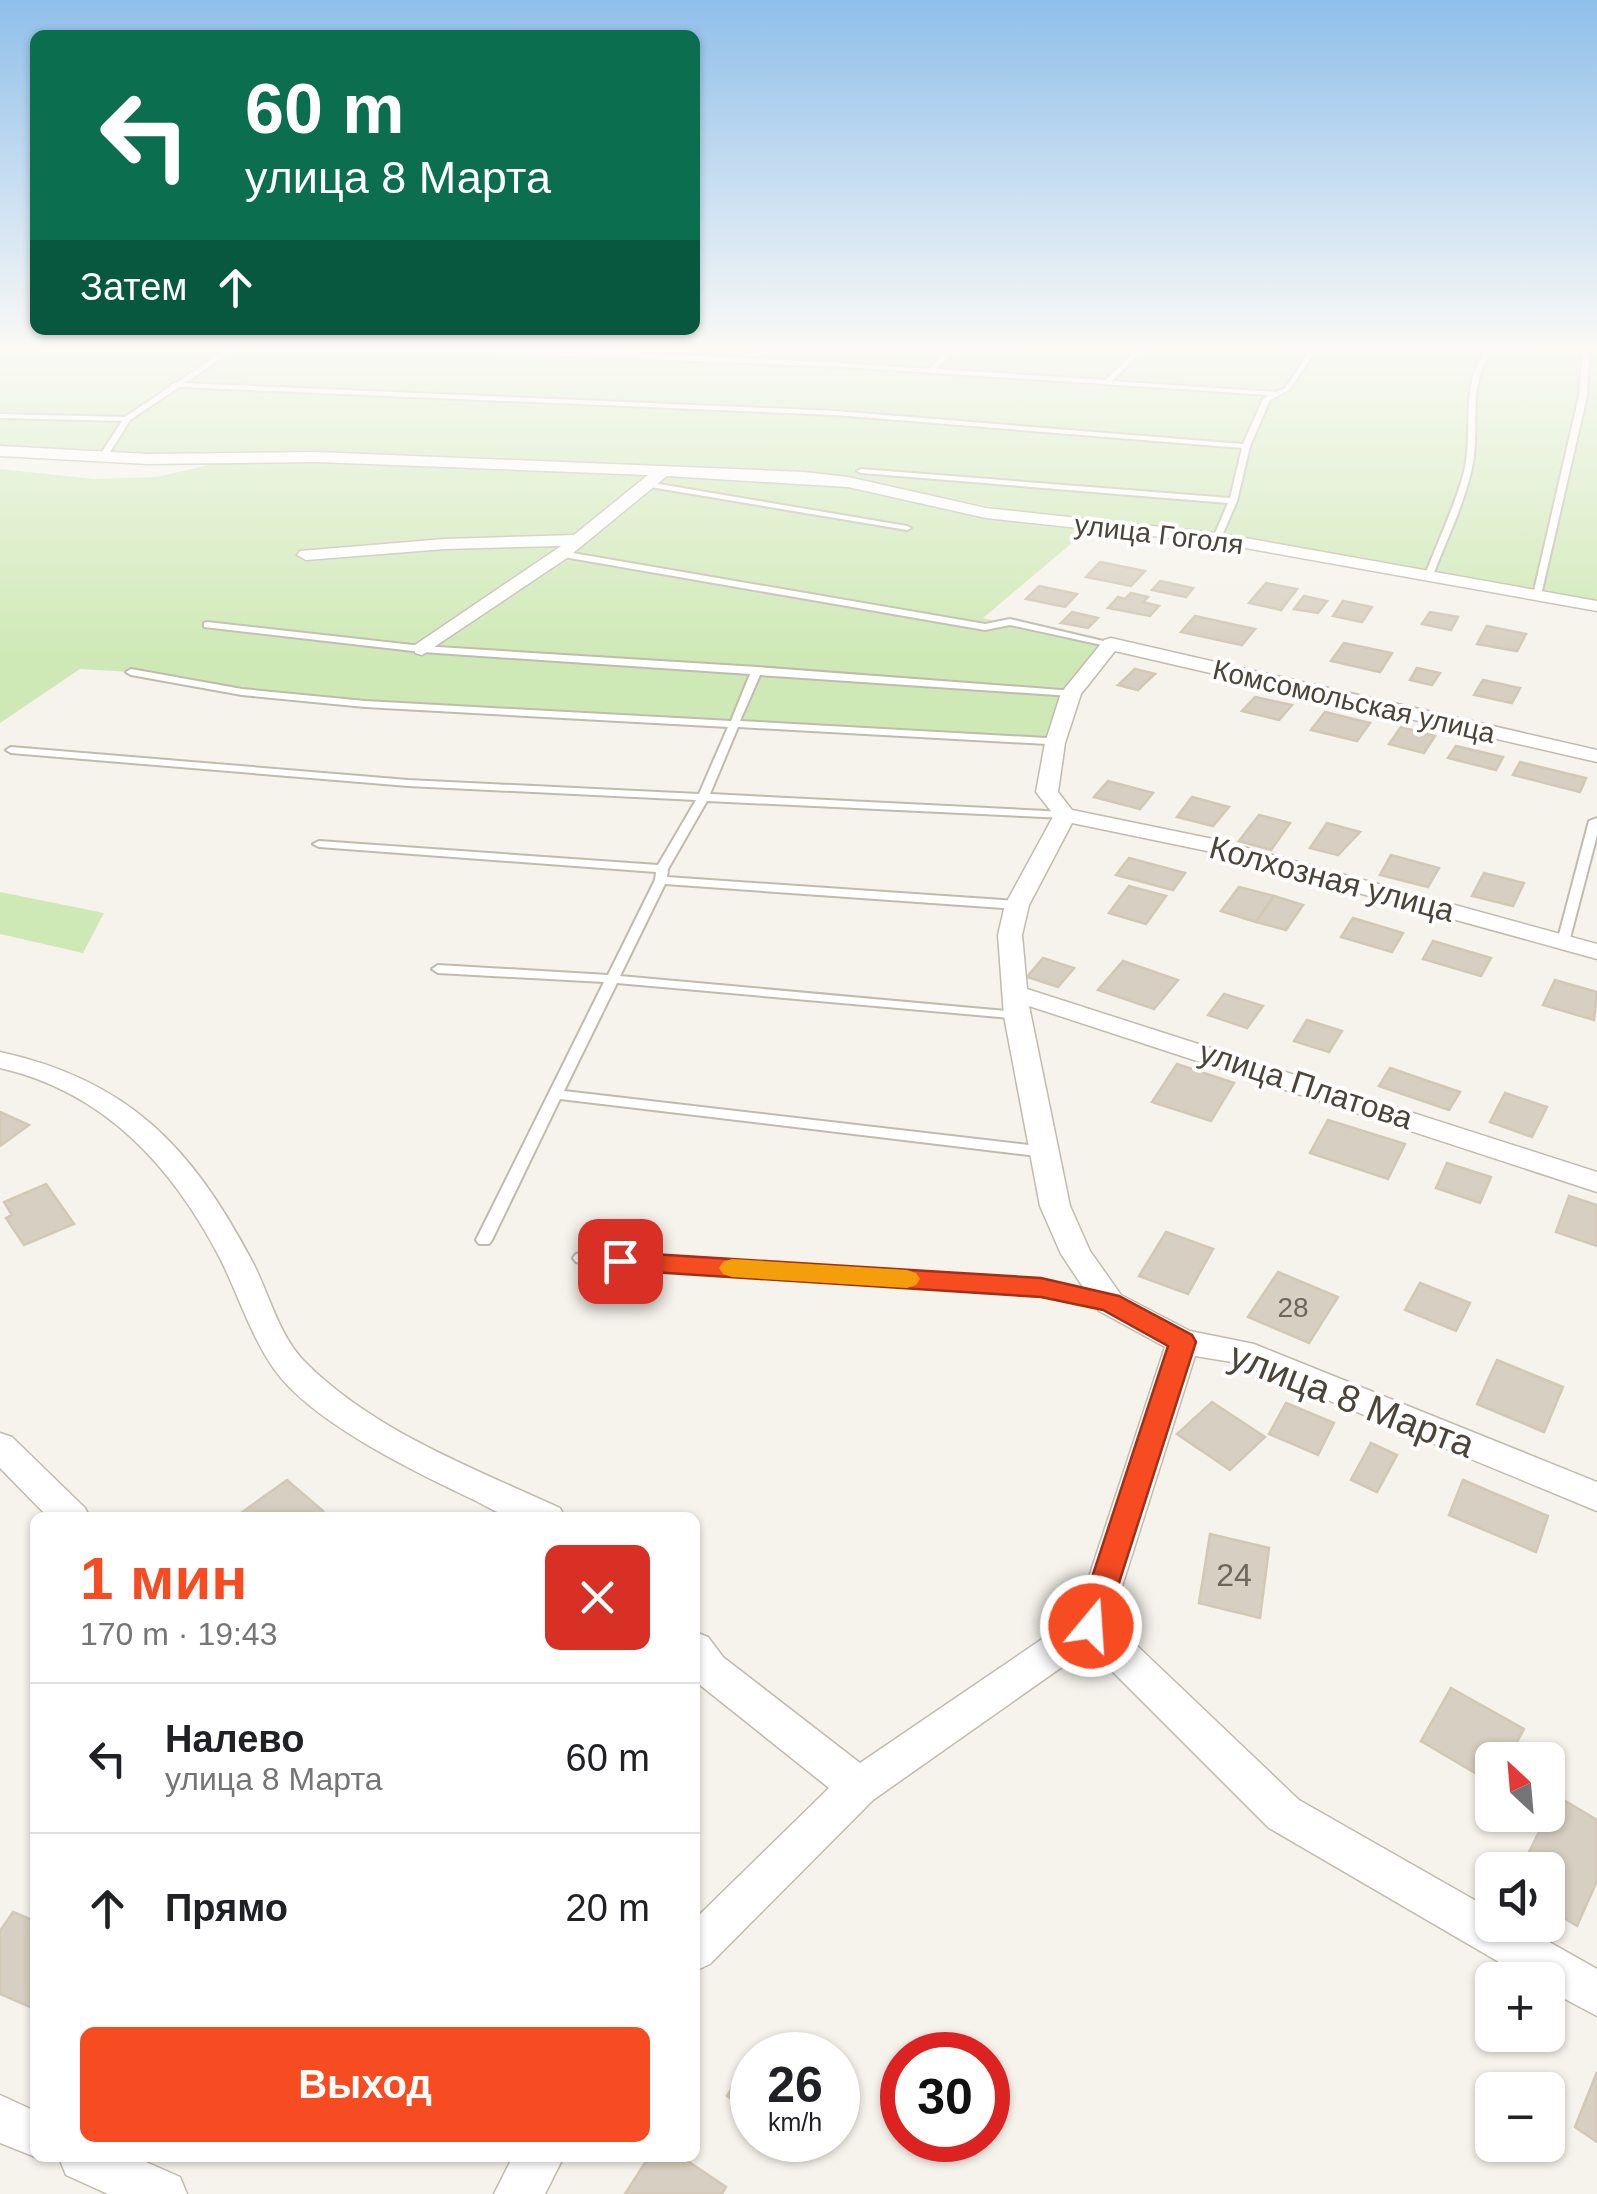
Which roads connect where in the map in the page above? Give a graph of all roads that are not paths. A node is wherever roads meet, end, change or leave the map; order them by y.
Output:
1 (50, 453) edge
2 (106, 453) edge
3 (1244, 453) edge
4 (1470, 453) edge
5 (1570, 453) edge
6 (104, 456) junction
7 (861, 471) dead end
8 (662, 472) junction
9 (647, 484) junction
10 (1233, 501) junction
11 (907, 528) dead end
12 (1218, 538) junction
13 (577, 540) junction
14 (561, 554) junction
15 (306, 556) dead end
16 (1429, 575) junction
17 (1537, 595) junction
18 (1597, 606) edge
19 (207, 624) dead end
20 (1111, 644) junction
21 (422, 649) junction
22 (757, 670) junction
23 (131, 672) dead end
24 (1071, 693) junction
25 (734, 723) junction
26 (1047, 741) dead end
27 (11, 750) dead end
28 (1597, 756) edge
29 (704, 796) junction
30 (1065, 815) junction
31 (1595, 821) edge
32 (319, 844) dead end
33 (661, 874) junction
34 (1018, 904) junction
35 (1563, 942) junction
36 (1597, 952) edge
37 (438, 969) dead end
38 (610, 979) junction
39 (1015, 1005) junction
40 (0, 1060) edge
41 (556, 1094) junction
42 (1046, 1152) junction
43 (1597, 1182) edge
44 (484, 1240) dead end
45 (582, 1258) dead end
46 (1110, 1302) junction
47 (1183, 1342) junction
48 (0, 1446) edge
49 (1597, 1497) edge
50 (66, 1512) edge
51 (534, 1512) edge
52 (1091, 1626) junction
53 (700, 1656) edge
54 (858, 1787) junction
55 (700, 1944) edge
56 (1597, 1994) edge
57 (0, 2119) edge
58 (30, 2133) edge
59 (93, 2162) edge
60 (537, 2162) edge
61 (162, 2194) edge
62 (518, 2194) edge

1 - 6 street, улица Гоголя
2 - 6 lane
3 - 10 lane
4 - 16 lane
5 - 17 lane
6 - 8 street, улица Гоголя
7 - 10 lane
8 - 9 street
8 - 12 street, улица Гоголя
9 - 11 lane
9 - 13 street
10 - 12 lane
12 - 16 street, улица Гоголя
13 - 14 street
13 - 15 street
14 - 20 lane
14 - 21 street
16 - 17 street, улица Гоголя
17 - 18 street, улица Гоголя
19 - 21 lane
20 - 24 street
20 - 28 street, Комсомольская улица
21 - 22 lane
22 - 24 lane
22 - 25 lane
23 - 25 lane
24 - 30 street
25 - 26 lane
25 - 29 lane
27 - 29 lane
29 - 30 lane
29 - 33 lane
30 - 34 street
30 - 35 street, Колхозная улица
31 - 35 lane
32 - 33 lane
33 - 34 lane
33 - 38 lane
34 - 39 street
35 - 36 street, Колхозная улица
37 - 38 lane
38 - 39 lane
38 - 41 lane
39 - 42 street
39 - 43 street, улица Платова
40 - 51 street
41 - 42 lane
41 - 44 lane
42 - 46 street
45 - 46 lane
46 - 47 street, улица 8 Марта
47 - 49 street, улица 8 Марта
47 - 52 street
48 - 50 street
52 - 54 street
52 - 56 street
53 - 54 street
54 - 55 street
57 - 58 street
59 - 61 street
60 - 62 street

